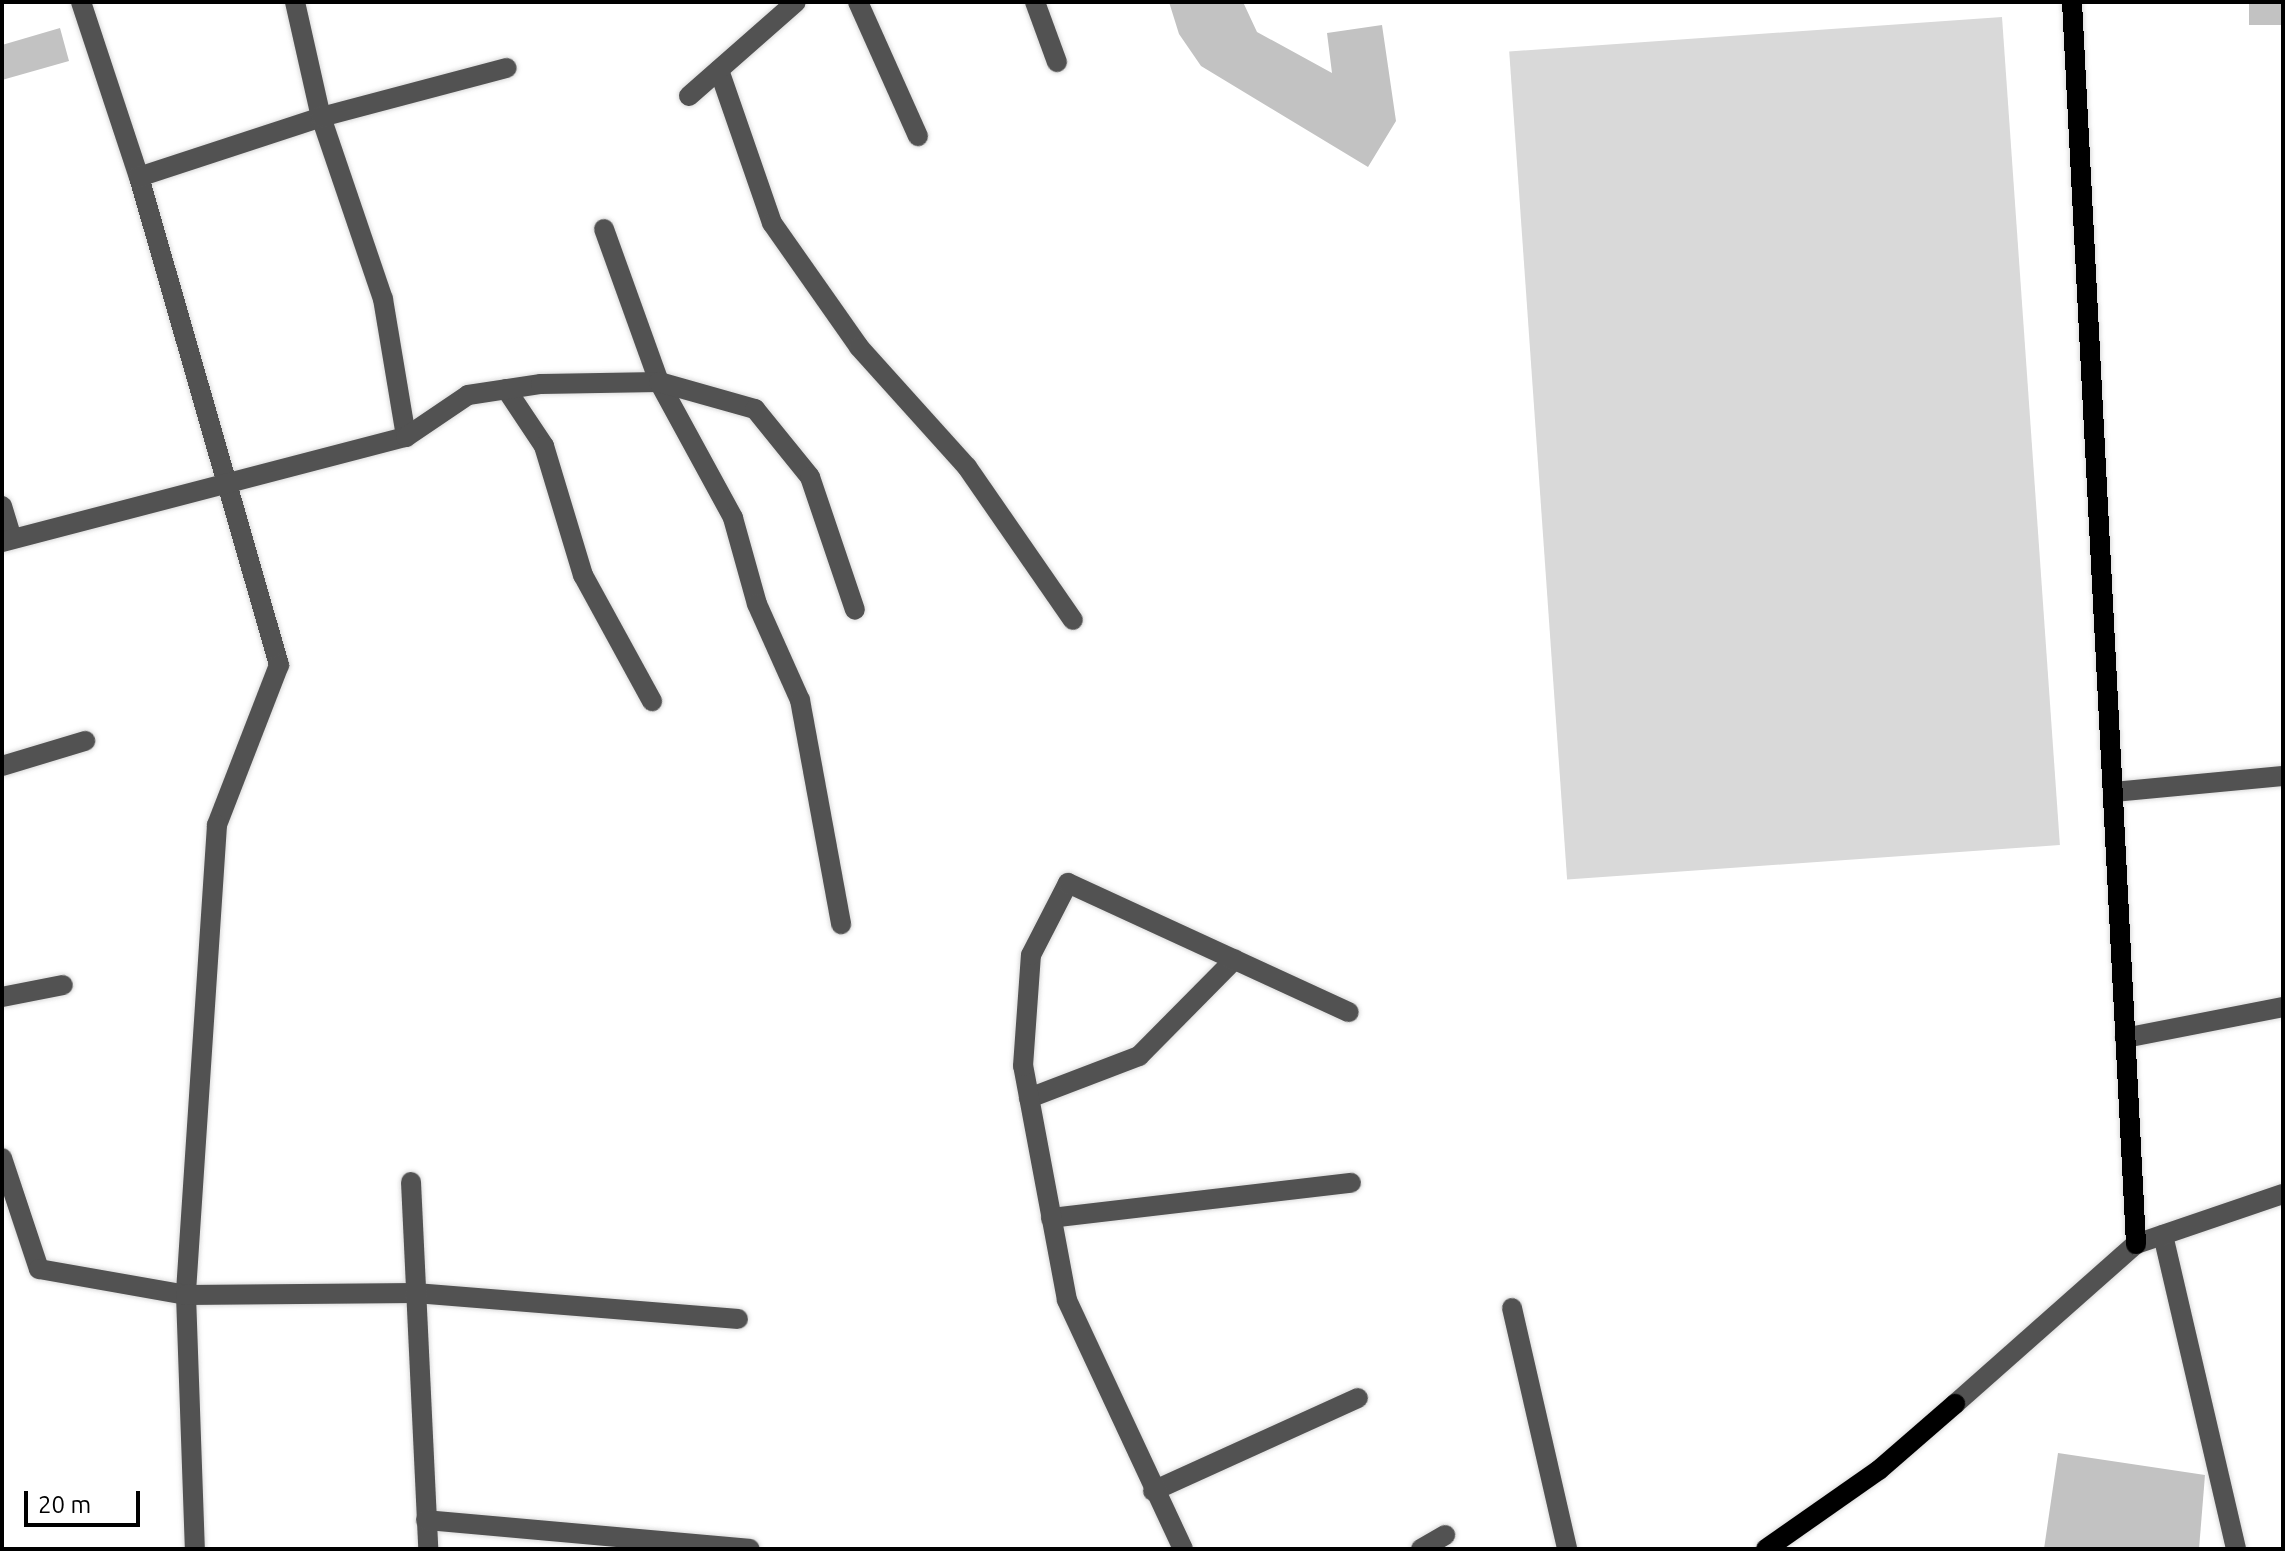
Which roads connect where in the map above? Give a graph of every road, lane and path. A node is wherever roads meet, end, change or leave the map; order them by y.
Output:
1 (81, 2) edge
2 (295, 2) edge
3 (796, 2) edge
4 (858, 2) edge
5 (1035, 2) edge
6 (2072, 2) edge
7 (1057, 62) dead end
8 (507, 68) dead end
9 (719, 70) junction
10 (689, 96) dead end
11 (321, 117) junction
12 (918, 136) dead end
13 (139, 177) junction
14 (604, 229) dead end
15 (659, 382) junction
16 (506, 389) junction
17 (406, 437) junction
18 (227, 484) junction
19 (2, 506) edge
20 (7, 540) edge
21 (855, 610) dead end
22 (1073, 620) dead end
23 (652, 701) dead end
24 (85, 741) dead end
25 (2, 766) edge
26 (2283, 776) edge
27 (2113, 792) junction
28 (841, 924) dead end
29 (1235, 959) junction
30 (63, 985) dead end
31 (2, 997) edge
32 (2283, 1007) edge
33 (1349, 1012) dead end
34 (2125, 1038) junction
35 (1029, 1098) junction
36 (2, 1158) edge
37 (411, 1182) dead end
38 (1351, 1183) dead end
39 (2283, 1194) edge
40 (1051, 1218) junction
41 (2163, 1235) junction
42 (2136, 1244) junction
43 (416, 1293) junction
44 (186, 1295) junction
45 (1512, 1308) dead end
46 (738, 1319) dead end
47 (1358, 1398) dead end
48 (1955, 1404) joint
49 (1153, 1491) junction
50 (426, 1520) junction
51 (1445, 1535) dead end
52 (1788, 1541) edge
53 (195, 1549) edge
54 (428, 1549) edge
55 (750, 1549) edge
56 (1183, 1549) edge
57 (1421, 1549) edge
58 (1567, 1549) edge
59 (1766, 1549) edge
60 (2236, 1549) edge

1 - 13 street
2 - 11 street
3 - 9 street
4 - 12 street
5 - 7 street
6 - 27 main road
8 - 11 street
9 - 10 street
9 - 22 street
11 - 13 street
11 - 17 street
13 - 18 street
14 - 15 street
15 - 16 street
15 - 21 street
15 - 28 street
16 - 17 street
16 - 23 street
17 - 18 street
18 - 20 street
18 - 44 street
19 - 20 street
24 - 25 street
26 - 27 street
27 - 34 main road
29 - 33 street
29 - 35 street
29 - 35 street
30 - 31 street
32 - 34 street
34 - 42 main road
35 - 40 street
36 - 44 street
37 - 43 street
38 - 40 street
39 - 41 street
40 - 49 street
41 - 42 street
41 - 60 street
42 - 48 street
43 - 44 street
43 - 46 street
43 - 50 street
44 - 53 street
45 - 58 street
47 - 49 street
48 - 52 main road
49 - 56 street
50 - 54 street
50 - 55 street
51 - 57 street
52 - 59 main road

